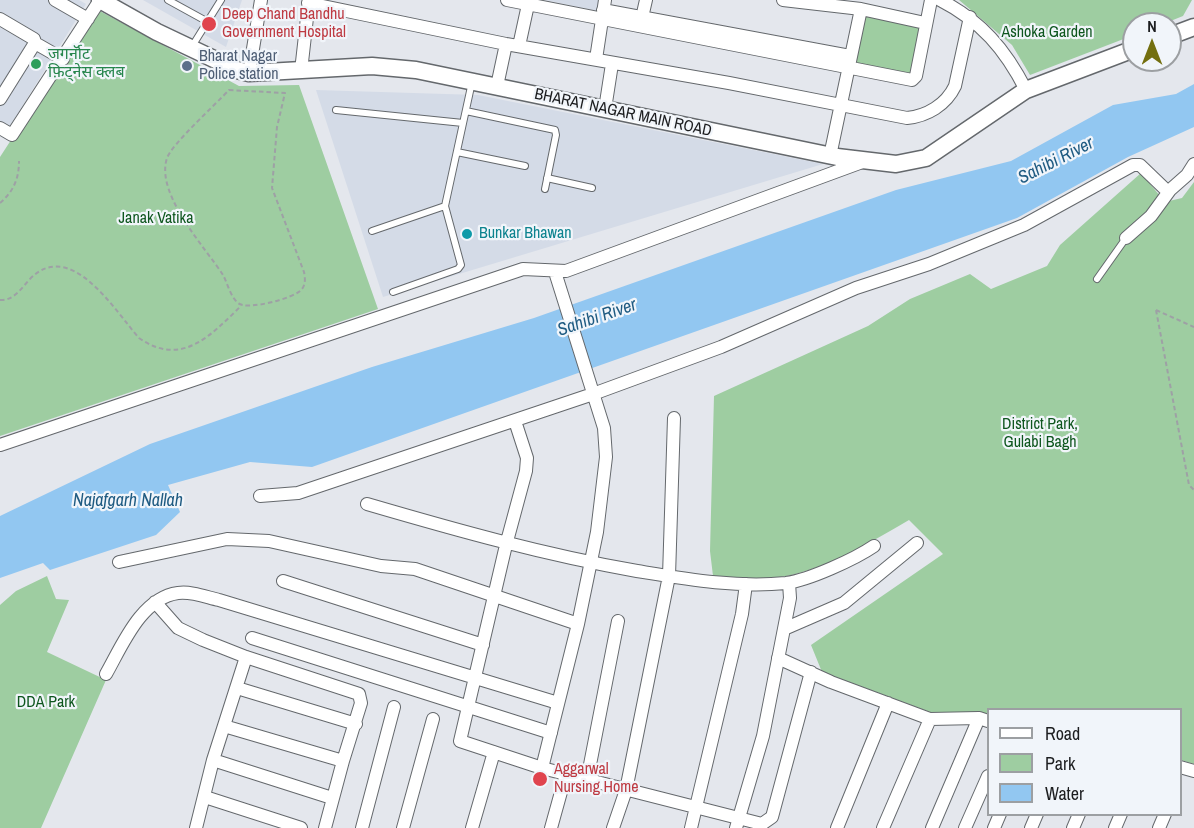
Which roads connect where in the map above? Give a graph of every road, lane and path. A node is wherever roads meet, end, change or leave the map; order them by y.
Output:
1 (55, 0) edge
2 (100, 0) edge
3 (168, 0) edge
4 (221, 0) edge
5 (261, 0) edge
6 (507, 0) edge
7 (646, 0) edge
8 (783, 0) edge
9 (931, 0) edge
10 (940, 0) edge
11 (309, 2) edge
12 (528, 2) edge
13 (861, 9) junction
14 (604, 10) edge
15 (970, 17) junction
16 (0, 19) edge
17 (88, 19) junction
18 (642, 21) junction
19 (208, 22) junction
20 (925, 23) junction
21 (35, 43) junction
22 (506, 44) junction
23 (519, 46) junction
24 (190, 48) junction
25 (1122, 54) edge
26 (63, 59) junction
27 (596, 59) junction
28 (849, 61) junction
29 (612, 64) junction
30 (301, 71) junction
31 (249, 73) junction
32 (472, 82) junction
33 (497, 86) junction
34 (1026, 90) junction
35 (1, 93) edge
36 (841, 105) junction
37 (605, 109) junction
38 (336, 110) dead end
39 (466, 111) junction
40 (463, 123) junction
41 (0, 128) edge
42 (457, 152) junction
43 (830, 156) junction
44 (19, 160) dead end
45 (867, 161) junction
46 (1194, 164) edge
47 (525, 166) dead end
48 (547, 178) junction
49 (592, 188) dead end
50 (545, 189) dead end
51 (1168, 190) junction
52 (0, 202) edge
53 (445, 206) junction
54 (372, 231) dead end
55 (1126, 238) joint
56 (555, 272) junction
57 (1097, 279) dead end
58 (393, 292) dead end
59 (0, 300) edge
60 (241, 306) junction
61 (1194, 327) edge
62 (593, 394) junction
63 (674, 418) dead end
64 (515, 421) junction
65 (0, 445) edge
66 (1194, 490) edge
67 (260, 496) dead end
68 (367, 504) dead end
69 (917, 543) dead end
70 (506, 544) junction
71 (874, 546) dead end
72 (119, 562) dead end
73 (589, 562) junction
74 (669, 576) junction
75 (283, 581) dead end
76 (789, 583) junction
77 (746, 584) junction
78 (495, 597) junction
79 (155, 602) junction
80 (618, 621) dead end
81 (578, 624) junction
82 (784, 629) junction
83 (252, 638) dead end
84 (483, 645) junction
85 (246, 657) junction
86 (778, 658) junction
87 (811, 672) junction
88 (106, 674) dead end
89 (475, 677) junction
90 (237, 688) junction
91 (558, 703) junction
92 (888, 703) junction
93 (394, 707) dead end
94 (468, 708) junction
95 (433, 718) dead end
96 (930, 719) junction
97 (984, 719) edge
98 (356, 724) junction
99 (225, 726) junction
100 (551, 734) junction
101 (494, 752) junction
102 (213, 760) junction
103 (343, 760) junction
104 (542, 768) junction
105 (566, 774) junction
106 (987, 778) edge
107 (587, 780) junction
108 (626, 790) junction
109 (205, 797) junction
110 (332, 798) junction
111 (696, 808) junction
112 (737, 823) edge
113 (196, 828) edge
114 (301, 828) edge
115 (325, 828) edge
116 (362, 828) edge
117 (403, 828) edge
118 (472, 828) edge
119 (551, 828) edge
120 (613, 828) edge
121 (691, 828) edge
122 (837, 828) edge
123 (883, 828) edge
124 (932, 828) edge
125 (965, 828) edge

1 - 17 street
2 - 17 street
2 - 24 street, BHARAT NAGAR MAIN ROAD
3 - 19 lane
4 - 19 lane
5 - 31 street
6 - 12 street
7 - 18 street
8 - 13 street
9 - 20 street
10 - 15 street
11 - 22 street
11 - 30 street
12 - 14 street
12 - 23 street
13 - 20 street
13 - 28 street
14 - 18 street
14 - 27 street
15 - 34 street
15 - 36 street
16 - 21 street
17 - 26 street
18 - 28 street
19 - 24 lane
20 - 28 street
21 - 26 street
21 - 35 street
22 - 23 street
22 - 33 street
23 - 27 street
24 - 31 street, BHARAT NAGAR MAIN ROAD
25 - 34 street, BHARAT NAGAR MAIN ROAD
26 - 41 street
27 - 29 street
28 - 36 street
29 - 36 street
29 - 37 street
30 - 31 street, BHARAT NAGAR MAIN ROAD
30 - 32 street, BHARAT NAGAR MAIN ROAD
32 - 33 street, BHARAT NAGAR MAIN ROAD
32 - 39 lane
33 - 37 street, BHARAT NAGAR MAIN ROAD
34 - 45 street, BHARAT NAGAR MAIN ROAD
36 - 43 street
37 - 43 street, BHARAT NAGAR MAIN ROAD
38 - 40 lane
39 - 40 lane
39 - 48 lane
40 - 42 lane
42 - 47 lane
42 - 53 lane
43 - 45 street, BHARAT NAGAR MAIN ROAD
44 - 52 path
45 - 56 street
46 - 51 street
48 - 49 lane
48 - 50 lane
51 - 55 street
51 - 62 street
53 - 54 lane
53 - 58 lane
55 - 57 lane
56 - 62 street
56 - 65 street
59 - 60 path
60 - 60 path
61 - 66 path
62 - 64 street
62 - 73 street
63 - 74 street
64 - 67 street
64 - 70 street
68 - 70 street
69 - 82 street
70 - 73 street
70 - 78 street
71 - 76 street
72 - 78 street
73 - 74 street
73 - 81 street
74 - 77 street
74 - 108 street
75 - 84 street
76 - 77 street
76 - 82 street
77 - 111 street
78 - 81 street
78 - 84 street
79 - 85 street
79 - 88 street
79 - 89 street
80 - 107 street
81 - 91 street
82 - 86 street
83 - 94 street
84 - 89 street
85 - 90 street
85 - 98 street
86 - 87 street
86 - 112 street
87 - 92 street
87 - 112 street
89 - 91 street
89 - 94 street
90 - 98 street
90 - 99 street
91 - 100 street
92 - 96 street
92 - 122 street
93 - 116 street
94 - 100 street
94 - 101 street
95 - 117 street
96 - 97 street
96 - 123 street
97 - 124 street
98 - 103 street
99 - 102 street
99 - 103 street
100 - 104 street
101 - 104 street
101 - 118 street
102 - 109 street
102 - 110 street
103 - 110 street
104 - 105 street
105 - 107 street
105 - 119 street
106 - 125 street
107 - 108 street
108 - 111 street
108 - 120 street
109 - 113 street
109 - 114 street
110 - 115 street
111 - 112 street
111 - 121 street

